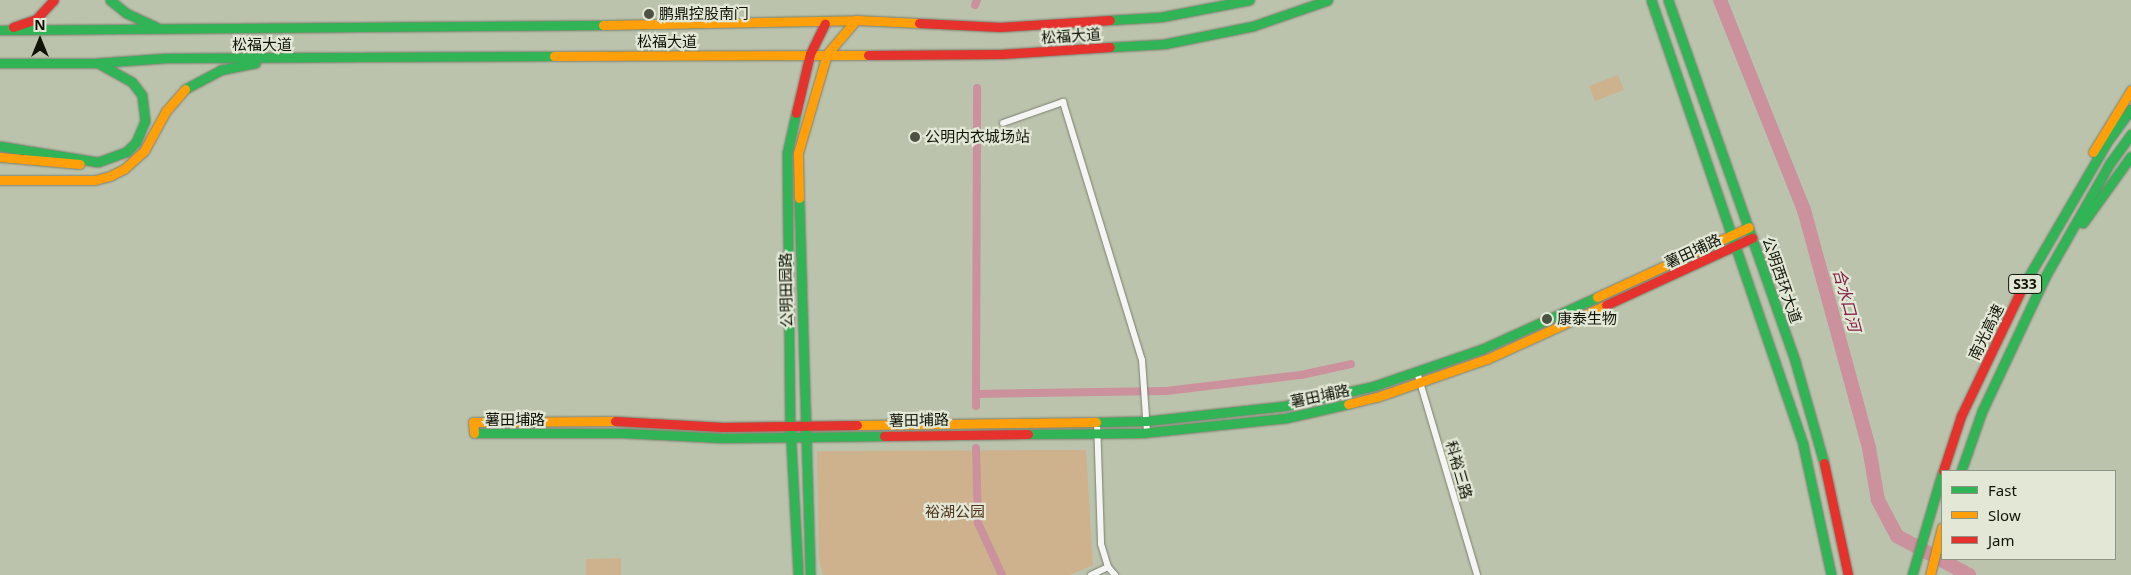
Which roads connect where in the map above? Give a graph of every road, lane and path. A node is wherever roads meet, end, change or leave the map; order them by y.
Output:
1 (54, 0) edge
2 (110, 0) edge
3 (1248, 0) edge
4 (1328, 0) edge
5 (1651, 0) edge
6 (1668, 0) edge
7 (856, 20) junction
8 (825, 23) junction
9 (159, 28) junction
10 (1, 30) edge
11 (810, 54) junction
12 (827, 54) junction
13 (275, 59) junction
14 (0, 63) edge
15 (96, 63) junction
16 (2131, 90) edge
17 (2131, 109) edge
18 (1003, 123) dead end
19 (2131, 134) edge
20 (0, 146) edge
21 (2131, 156) edge
22 (0, 157) edge
23 (98, 162) junction
24 (0, 180) edge
25 (1748, 227) junction
26 (1732, 234) junction
27 (1752, 238) junction
28 (1736, 246) junction
29 (2032, 268) junction
30 (2046, 276) junction
31 (1417, 372) junction
32 (1421, 383) junction
33 (1098, 421) junction
34 (1146, 421) junction
35 (790, 425) junction
36 (803, 425) junction
37 (1147, 432) junction
38 (1098, 433) junction
39 (804, 436) junction
40 (791, 437) junction
41 (1944, 470) edge
42 (1961, 470) edge
43 (1941, 479) edge
44 (1941, 531) edge
45 (1108, 567) junction
46 (798, 575) edge
47 (810, 575) edge
48 (1091, 575) edge
49 (1115, 575) edge
50 (1477, 575) edge
51 (1831, 575) edge
52 (1848, 575) edge
53 (1912, 575) edge
54 (1930, 575) edge

1 - 10 main road
2 - 9 main road
3 - 7 main road, 松福大道
4 - 12 main road, 松福大道
5 - 26 main road
6 - 25 main road, 公明西环大道
7 - 8 main road, 松福大道
7 - 12 main road, 公明田园路
8 - 9 main road, 松福大道
8 - 11 main road, 公明田园路
9 - 10 main road, 松福大道
11 - 12 main road, 松福大道
11 - 13 main road, 松福大道
11 - 35 main road, 公明田园路
12 - 36 main road, 公明田园路
13 - 15 main road, 松福大道
13 - 24 main road
14 - 15 main road, 松福大道
15 - 23 main road
16 - 29 main road
17 - 29 main road, 南光高速 / S33
18 - 34 street
19 - 30 main road, 南光高速 / S33
20 - 23 main road
21 - 30 main road
22 - 23 main road
25 - 26 main road, 薯田埔路
25 - 27 main road, 公明西环大道
26 - 28 main road
26 - 31 main road, 薯田埔路
27 - 28 main road, 薯田埔路
27 - 52 main road, 公明西环大道
28 - 32 main road, 薯田埔路
28 - 51 main road
29 - 41 main road, 南光高速 / S33
30 - 42 main road, 南光高速 / S33
31 - 32 street, 科裕三路
31 - 34 main road, 薯田埔路
32 - 37 main road, 薯田埔路
32 - 50 street, 科裕三路
33 - 34 main road, 薯田埔路
33 - 36 main road, 薯田埔路
33 - 38 street
34 - 37 street
35 - 36 main road, 薯田埔路
35 - 40 main road, 公明田园路
35 - 40 main road, 薯田埔路
36 - 39 main road, 公明田园路
37 - 38 main road, 薯田埔路
38 - 39 main road, 薯田埔路
38 - 45 street
39 - 40 main road, 薯田埔路
39 - 47 main road, 公明田园路
40 - 46 main road, 公明田园路
43 - 53 main road, 南光高速 / S33
44 - 54 main road
45 - 48 street
45 - 49 street

